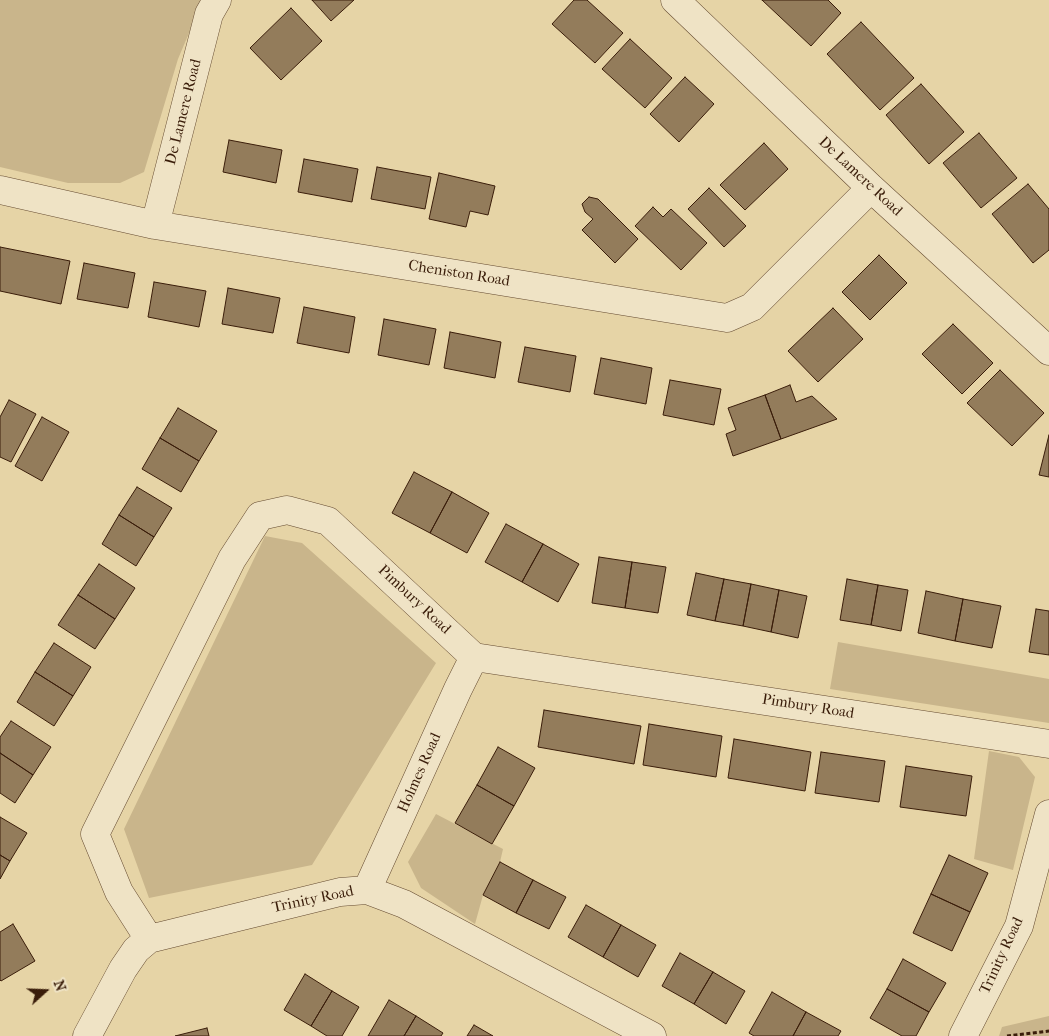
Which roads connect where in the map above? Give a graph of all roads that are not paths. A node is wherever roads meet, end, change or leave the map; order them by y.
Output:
1 (217, 0) edge
2 (675, 0) edge
3 (871, 188) junction
4 (0, 190) edge
5 (155, 224) junction
6 (1049, 351) edge
7 (474, 657) junction
8 (1049, 744) edge
9 (1049, 814) edge
10 (367, 890) junction
11 (150, 939) junction
12 (87, 1036) edge
13 (652, 1036) edge
14 (963, 1036) edge

1 - 5 street, De Lamere Road
2 - 3 street, De Lamere Road
3 - 5 street, Cheniston Road
3 - 6 street, De Lamere Road
4 - 5 street, Cheniston Road
7 - 8 street, Pimbury Road
7 - 10 street, Holmes Road
7 - 11 street, Pimbury Road
9 - 14 street, Trinity Road
10 - 11 street, Trinity Road
10 - 13 street, Trinity Road
11 - 12 street, Trinity Road

